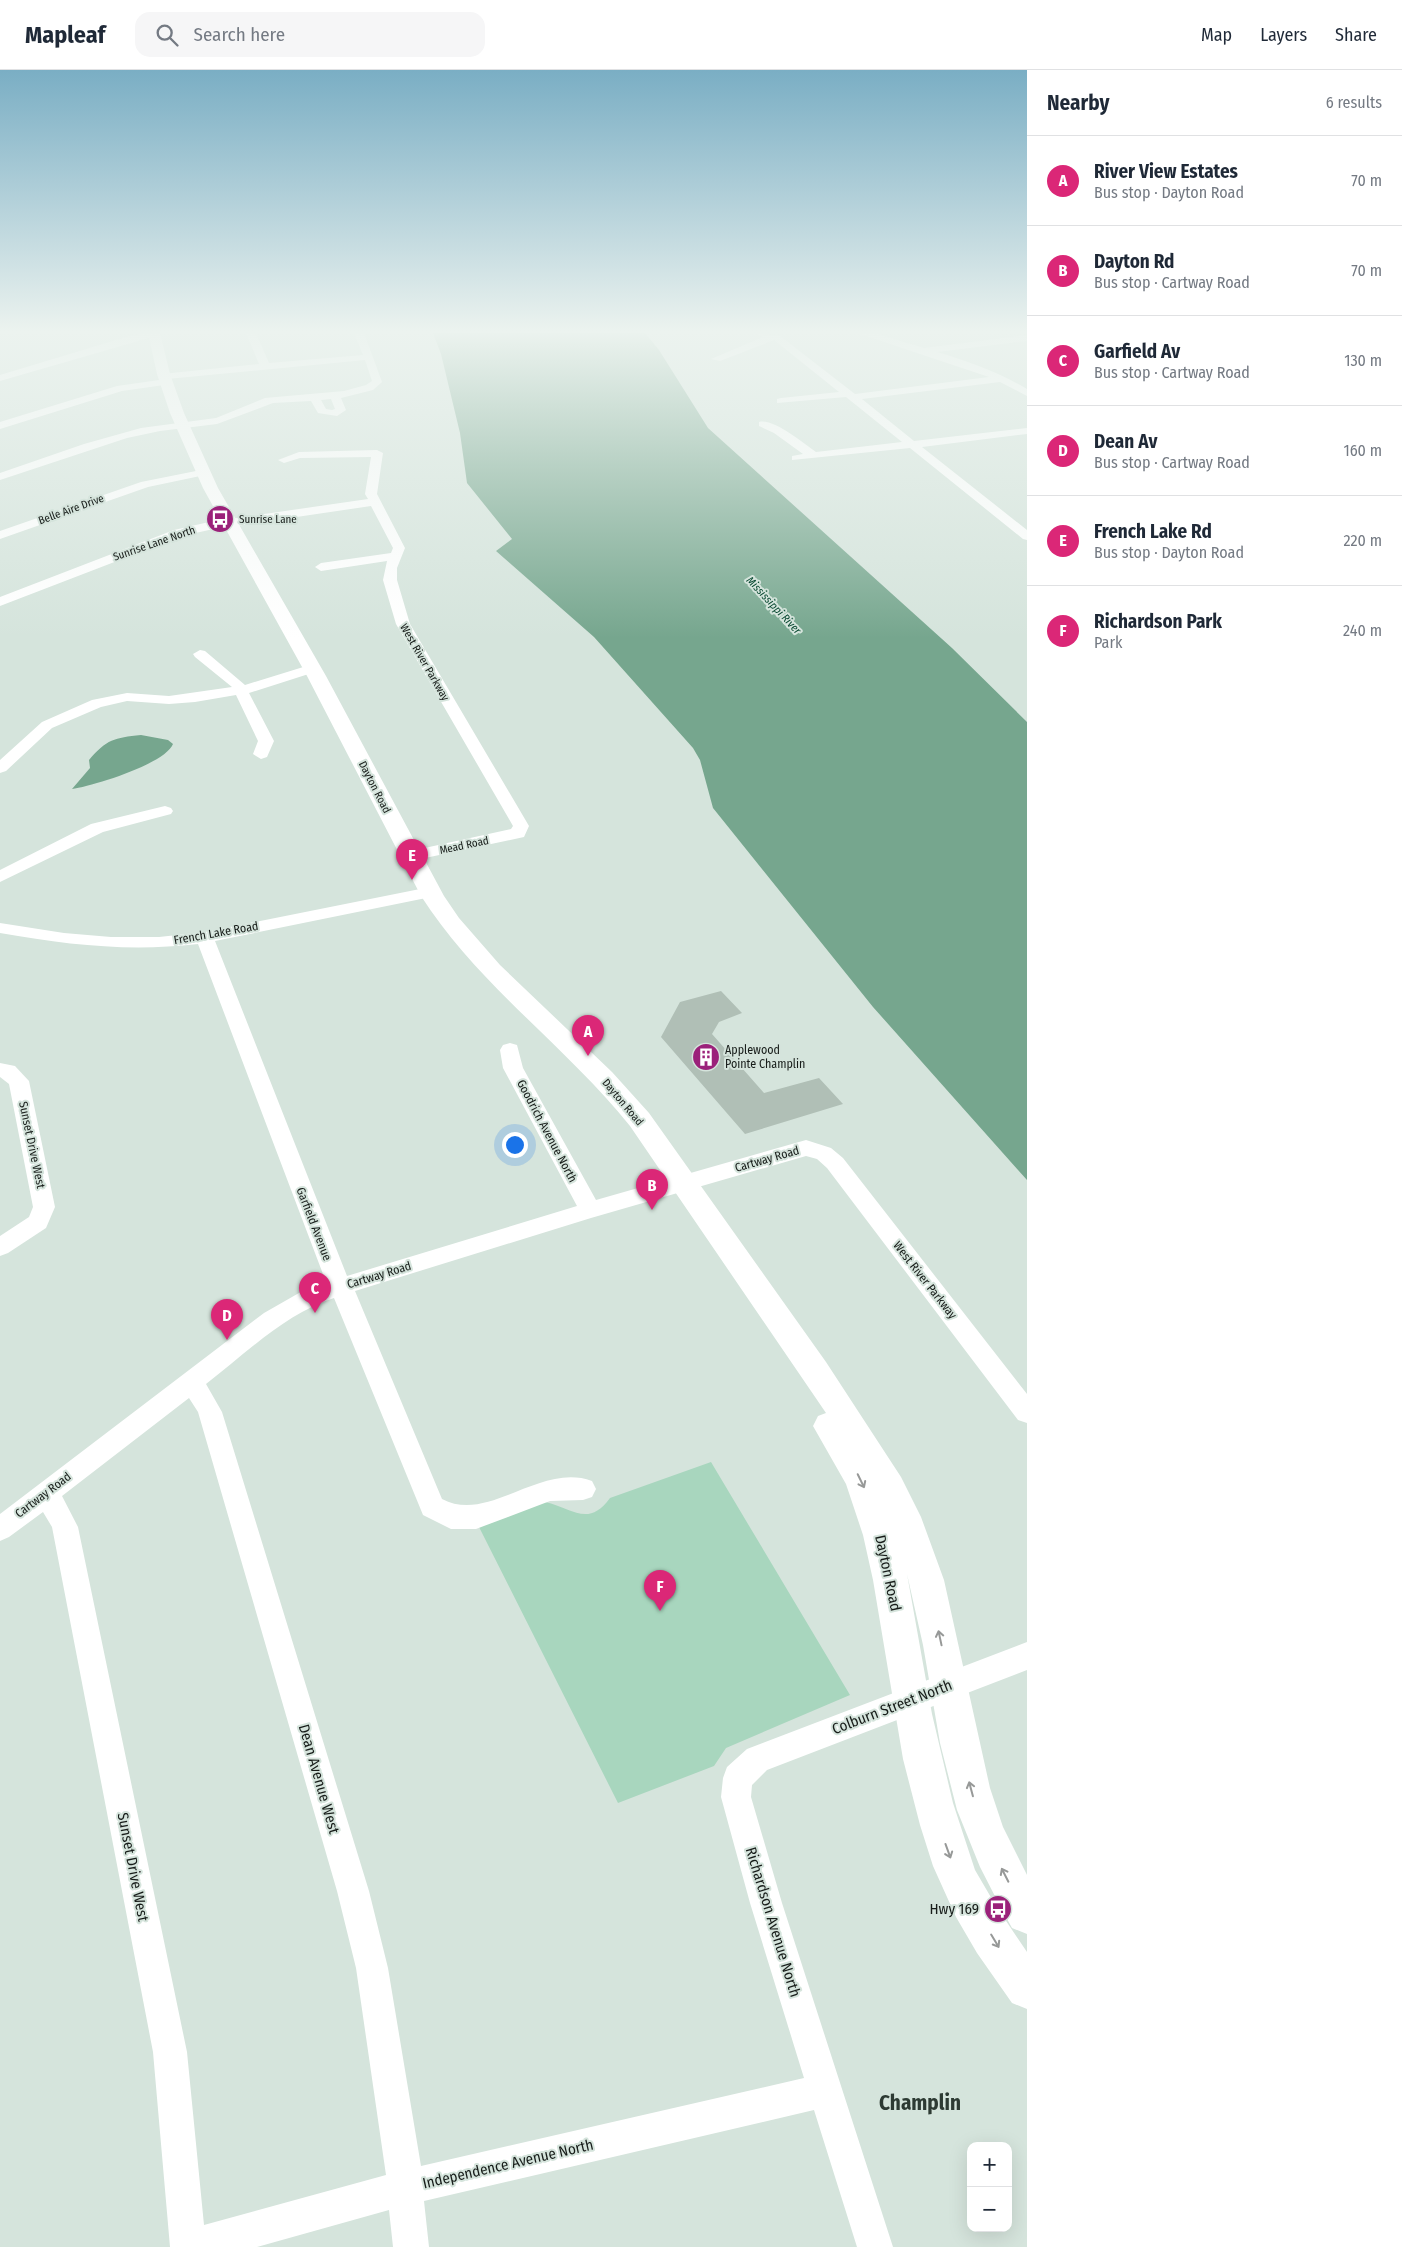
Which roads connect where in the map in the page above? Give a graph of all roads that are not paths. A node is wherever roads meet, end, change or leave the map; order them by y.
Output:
1 (127, 435) edge
2 (184, 435) edge
3 (783, 435) edge
4 (899, 435) edge
5 (997, 435) edge
6 (912, 445) junction
7 (814, 456) junction
8 (796, 458) dead end
9 (284, 460) dead end
10 (201, 473) junction
11 (0, 478) edge
12 (374, 502) junction
13 (230, 523) junction
14 (0, 535) edge
15 (1027, 536) edge
16 (397, 556) junction
17 (321, 567) dead end
18 (0, 602) edge
19 (200, 654) dead end
20 (313, 668) junction
21 (241, 690) junction
22 (261, 754) dead end
23 (0, 768) edge
24 (165, 812) dead end
25 (518, 833) joint
26 (411, 856) junction
27 (0, 877) edge
28 (430, 892) junction
29 (0, 928) edge
30 (205, 938) junction
31 (510, 1050) dead end
32 (4, 1070) edge
33 (820, 1151) joint
34 (684, 1183) junction
35 (590, 1210) junction
36 (0, 1247) edge
37 (341, 1286) junction
38 (190, 1383) junction
39 (1027, 1413) edge
40 (583, 1489) dead end
41 (44, 1495) junction
42 (0, 1529) edge
43 (1027, 1656) edge
44 (949, 1686) junction
45 (911, 1701) junction
46 (757, 1759) joint
47 (1027, 1914) edge
48 (1027, 1988) edge
49 (826, 2090) junction
50 (406, 2187) junction
51 (188, 2247) edge
52 (192, 2247) edge
53 (411, 2247) edge
54 (875, 2247) edge

1 - 11 street
2 - 10 main road, Dayton Road
3 - 7 street
4 - 6 street
5 - 6 street
6 - 7 street
6 - 15 street
7 - 8 street
9 - 12 street, West River Parkway
10 - 13 main road, Dayton Road
10 - 14 street, Belle Aire Drive
12 - 13 street, Sunrise Lane North
12 - 16 street, West River Parkway
13 - 18 street, Sunrise Lane North
13 - 20 main road, Dayton Road
16 - 17 street
16 - 25 street, West River Parkway
19 - 21 street
20 - 21 street
20 - 26 main road, Dayton Road
21 - 22 street
21 - 23 street
24 - 27 street
25 - 26 street, Mead Road
26 - 28 main road, Dayton Road
28 - 30 street, French Lake Road
28 - 34 main road, Dayton Road
29 - 30 street, French Lake Road
30 - 37 street, Garfield Avenue
31 - 35 street, Goodrich Avenue North
32 - 36 street, Sunset Drive West
33 - 34 street, Cartway Road
33 - 39 street, West River Parkway
34 - 35 street, Cartway Road
44 -> 34 main road, Dayton Road
34 -> 45 main road, Dayton Road
35 - 37 street, Cartway Road
37 - 38 street, Cartway Road
37 - 40 street, Garfield Avenue
38 - 41 street, Cartway Road
38 - 50 street, Dean Avenue West
41 - 42 street, Cartway Road
41 - 51 street, Sunset Drive West
43 - 44 street, Colburn Street North
44 - 45 street, Colburn Street North
47 -> 44 main road, Dayton Road
45 - 46 street, Colburn Street North
45 -> 48 main road, Dayton Road
46 - 49 street, Richardson Avenue North
49 - 50 street, Independence Avenue North
49 - 54 street, Richardson Avenue North
50 - 52 street, Independence Avenue North
50 - 53 street, Dean Avenue West

